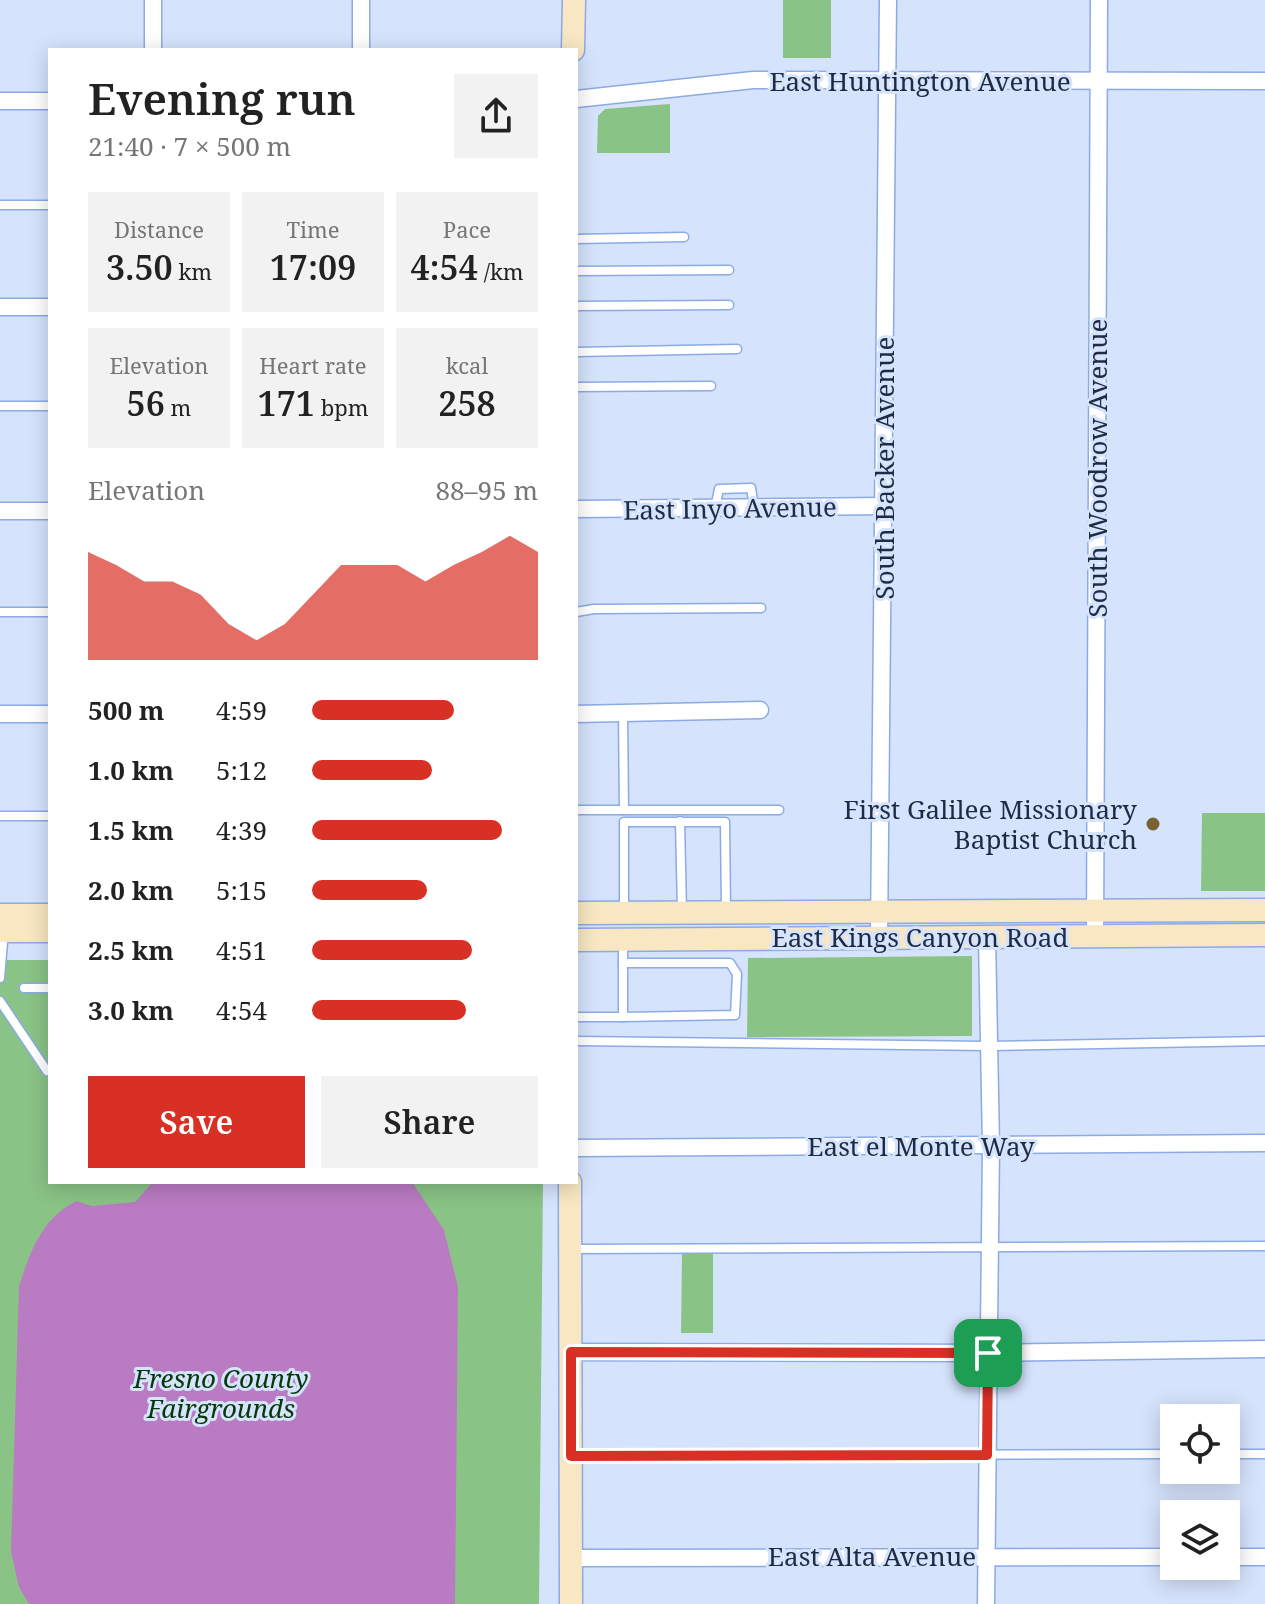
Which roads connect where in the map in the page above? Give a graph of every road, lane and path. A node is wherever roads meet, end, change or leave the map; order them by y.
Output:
1 (153, 0) edge
2 (361, 0) edge
3 (574, 0) edge
4 (888, 0) edge
5 (1099, 0) edge
6 (153, 48) edge
7 (361, 48) edge
8 (573, 48) edge
9 (887, 79) junction
10 (1265, 81) edge
11 (1099, 82) junction
12 (578, 99) edge
13 (0, 101) edge
14 (48, 101) edge
15 (0, 205) edge
16 (48, 205) edge
17 (684, 237) dead end
18 (578, 239) edge
19 (729, 270) dead end
20 (578, 271) edge
21 (729, 305) dead end
22 (578, 306) edge
23 (0, 307) edge
24 (48, 307) edge
25 (737, 349) dead end
26 (578, 352) edge
27 (711, 386) dead end
28 (578, 387) edge
29 (0, 406) edge
30 (48, 406) edge
31 (884, 506) junction
32 (578, 509) edge
33 (0, 511) edge
34 (48, 511) edge
35 (761, 608) dead end
36 (0, 612) edge
37 (48, 612) edge
38 (578, 612) edge
39 (760, 710) dead end
40 (623, 713) junction
41 (0, 714) edge
42 (48, 714) edge
43 (578, 714) edge
44 (578, 810) edge
45 (624, 810) junction
46 (779, 810) dead end
47 (0, 816) edge
48 (48, 816) edge
49 (680, 821) junction
50 (1096, 910) junction
51 (1265, 910) edge
52 (682, 912) junction
53 (726, 912) junction
54 (880, 912) junction
55 (578, 913) edge
56 (624, 913) junction
57 (0, 915) edge
58 (48, 915) edge
59 (48, 931) edge
60 (1265, 935) edge
61 (1095, 936) junction
62 (879, 937) junction
63 (987, 937) junction
64 (1, 938) edge
65 (578, 940) edge
66 (623, 940) junction
67 (48, 941) edge
68 (623, 963) junction
69 (0, 978) edge
70 (24, 988) dead end
71 (48, 988) edge
72 (0, 1001) edge
73 (578, 1017) edge
74 (623, 1017) junction
75 (578, 1041) edge
76 (1265, 1041) edge
77 (989, 1046) junction
78 (47, 1071) dead end
79 (1265, 1143) edge
80 (991, 1146) junction
81 (578, 1148) edge
82 (570, 1184) edge
83 (1265, 1246) edge
84 (989, 1248) junction
85 (571, 1249) junction
86 (1265, 1349) edge
87 (571, 1352) junction
88 (988, 1353) junction
89 (1160, 1454) edge
90 (1240, 1454) edge
91 (1265, 1454) edge
92 (987, 1455) junction
93 (571, 1456) junction
94 (986, 1555) junction
95 (1160, 1557) edge
96 (1240, 1557) edge
97 (1265, 1557) edge
98 (571, 1558) junction
99 (571, 1604) edge
100 (986, 1604) edge

1 - 6 street
2 - 7 street
3 - 8 main road
4 - 9 street, South Backer Avenue
5 - 11 street, South Woodrow Avenue
9 - 11 street, East Huntington Avenue
9 - 12 street, East Huntington Avenue
9 - 31 street, South Backer Avenue
10 - 11 street, East Huntington Avenue
11 - 50 street, South Woodrow Avenue
13 - 14 street
15 - 16 lane
17 - 18 lane
19 - 20 lane
21 - 22 lane
23 - 24 street
25 - 26 lane
27 - 28 lane
29 - 30 lane
31 - 32 street, East Inyo Avenue
31 - 54 street, South Backer Avenue
33 - 34 street
35 - 38 lane
36 - 37 lane
39 - 40 street
40 - 43 street
40 - 45 lane
41 - 42 street
44 - 45 lane
45 - 46 lane
47 - 48 lane
49 - 52 lane
49 - 53 lane
49 - 56 lane
50 - 51 main road, East Kings Canyon Road
50 - 54 main road, East Kings Canyon Road
50 - 61 street, South Woodrow Avenue
52 - 53 main road, East Kings Canyon Road
52 - 56 main road, East Kings Canyon Road
53 - 54 main road, East Kings Canyon Road
54 - 62 street, South Backer Avenue
55 - 56 main road, East Kings Canyon Road
57 - 58 main road
59 - 64 main road
60 - 61 main road, East Kings Canyon Road
61 - 63 main road, East Kings Canyon Road
62 - 63 main road, East Kings Canyon Road
62 - 66 main road, East Kings Canyon Road
63 - 77 street
64 - 67 main road
64 - 69 lane
65 - 66 main road, East Kings Canyon Road
66 - 68 lane
68 - 74 lane
68 - 74 lane
70 - 71 lane
72 - 78 lane
73 - 74 lane
75 - 77 lane
76 - 77 lane
77 - 80 street
79 - 80 street, East el Monte Way
80 - 81 street, East el Monte Way
80 - 84 street
82 - 85 main road
83 - 84 lane
84 - 85 lane
84 - 88 street
85 - 87 main road
86 - 88 street
87 - 88 street
87 - 93 main road
88 - 92 street
89 - 92 lane
90 - 91 lane
92 - 93 lane
92 - 94 street
93 - 98 main road
94 - 95 street, East Alta Avenue
94 - 98 street, East Alta Avenue
94 - 100 street
96 - 97 street
98 - 99 main road

